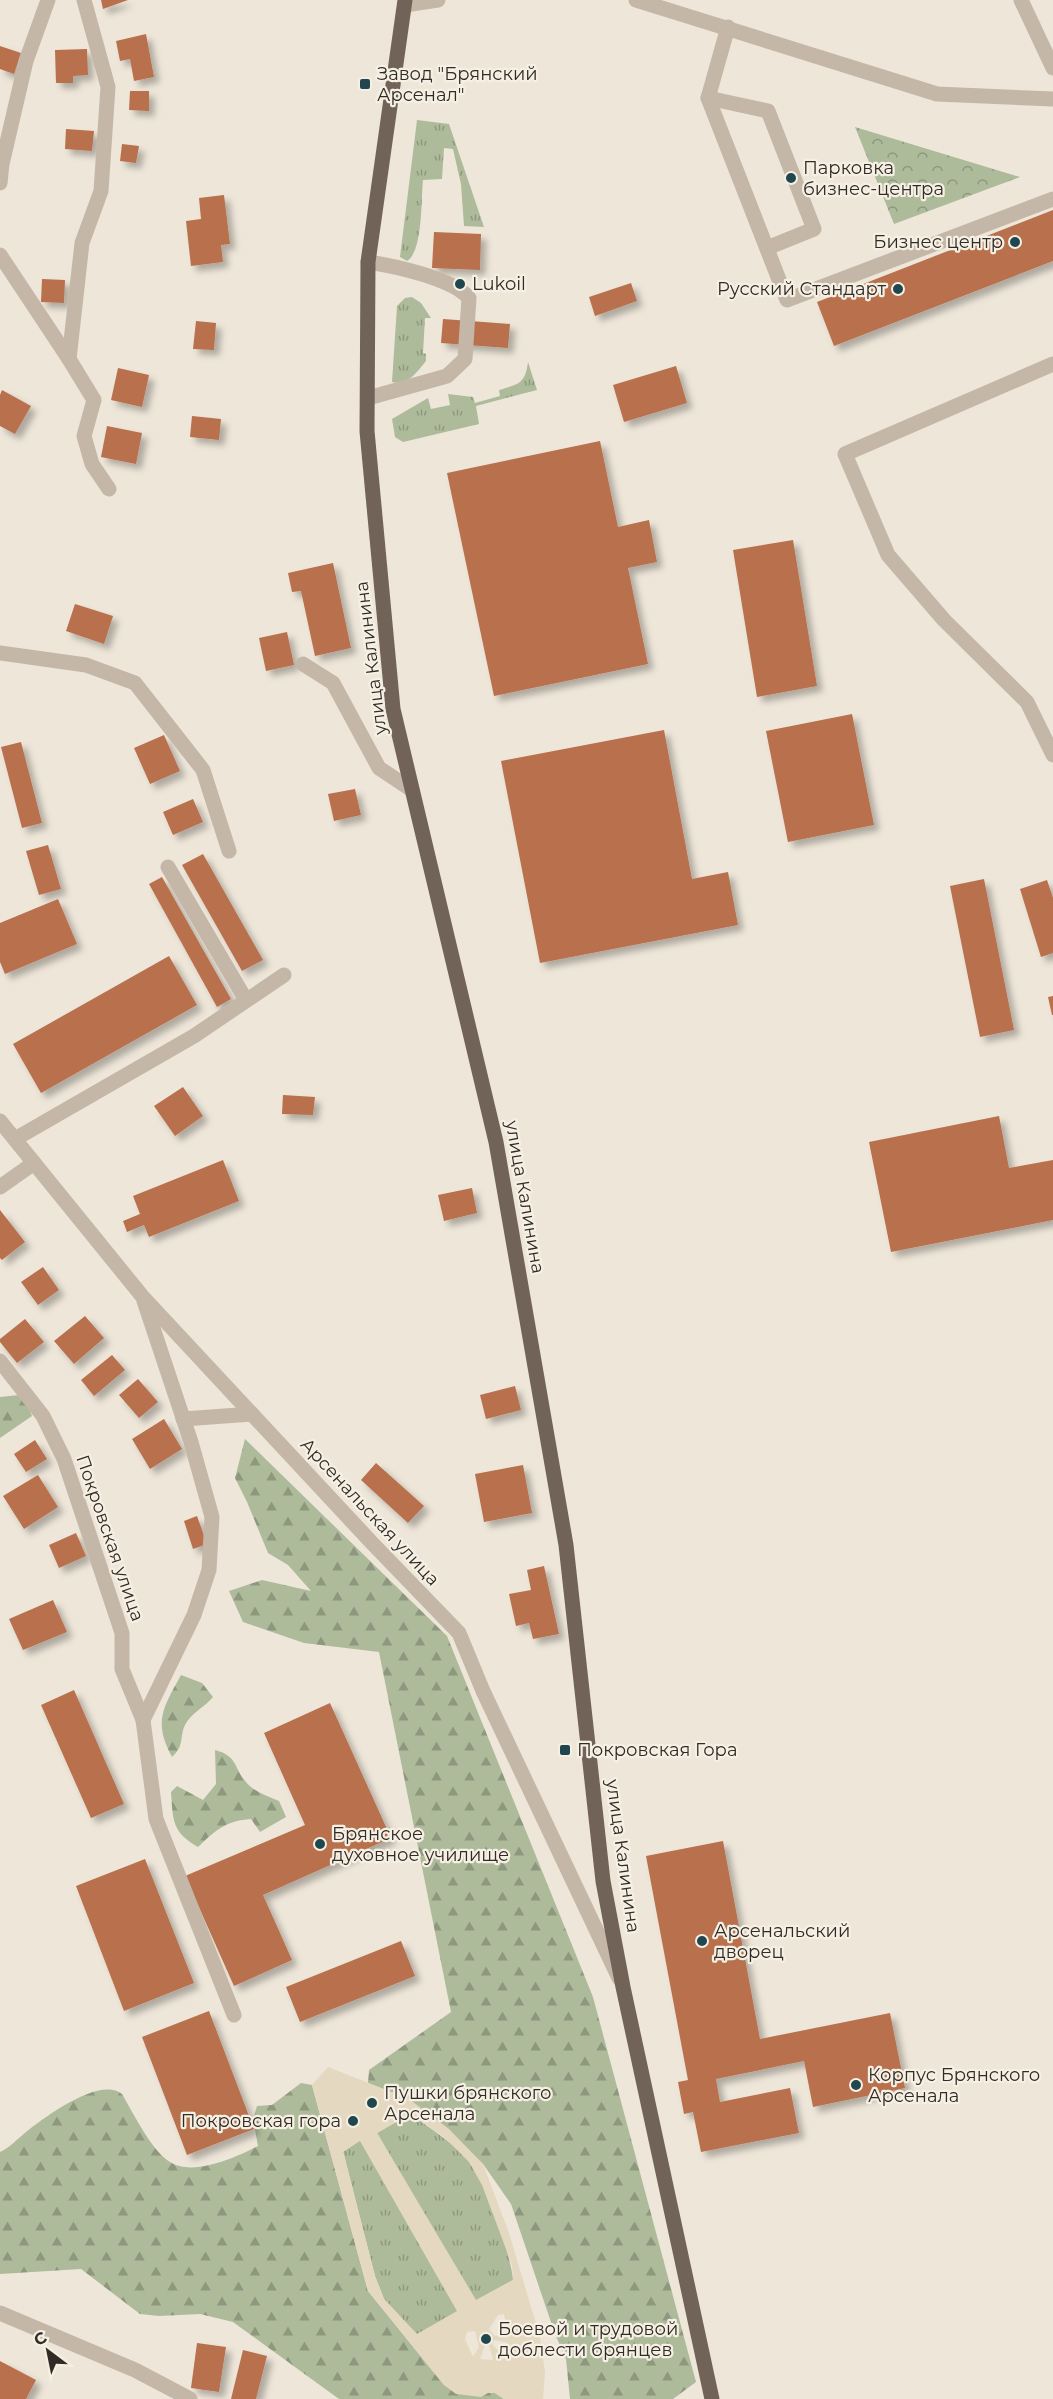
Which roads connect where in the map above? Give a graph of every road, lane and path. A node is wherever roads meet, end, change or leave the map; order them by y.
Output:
1 (48, 0) edge
2 (84, 0) edge
3 (438, 0) edge
4 (636, 0) edge
5 (1022, 0) edge
6 (405, 2) edge
7 (728, 27) junction
8 (1053, 68) edge
9 (708, 98) junction
10 (1053, 99) edge
11 (0, 183) edge
12 (1053, 199) edge
13 (767, 248) junction
14 (0, 255) edge
15 (368, 262) junction
16 (69, 359) junction
17 (1053, 364) edge
18 (368, 398) junction
19 (109, 489) dead end
20 (0, 653) edge
21 (303, 664) dead end
22 (1053, 755) edge
23 (412, 790) junction
24 (229, 851) dead end
25 (168, 867) dead end
26 (284, 975) dead end
27 (246, 1000) junction
28 (0, 1121) edge
29 (15, 1139) junction
30 (34, 1163) junction
31 (0, 1187) edge
32 (142, 1296) junction
33 (0, 1361) edge
34 (252, 1414) junction
35 (183, 1419) junction
36 (143, 1720) junction
37 (623, 1987) junction
38 (234, 2015) dead end
39 (0, 2313) edge
40 (190, 2399) edge
41 (712, 2399) edge

1 - 11 street
2 - 16 street
3 - 6 street
4 - 7 street
5 - 8 street
6 - 15 main road, улица Калинина
7 - 9 street
7 - 10 street
9 - 13 street
9 - 13 street
12 - 13 street
14 - 16 street
15 - 18 main road, улица Калинина
15 - 18 street
16 - 19 street
17 - 22 street
18 - 23 main road, улица Калинина
20 - 24 street
21 - 23 street
23 - 37 main road, улица Калинина
25 - 27 street
26 - 27 street
27 - 29 street
28 - 29 street, Арсенальская улица
29 - 30 street, Арсенальская улица
30 - 31 street
30 - 32 street, Арсенальская улица
32 - 34 street, Арсенальская улица
32 - 35 street
33 - 36 street, Покровская улица
34 - 35 street
34 - 37 street, Арсенальская улица
35 - 36 street
36 - 38 street, Покровская улица
37 - 41 main road, улица Калинина
39 - 40 street

